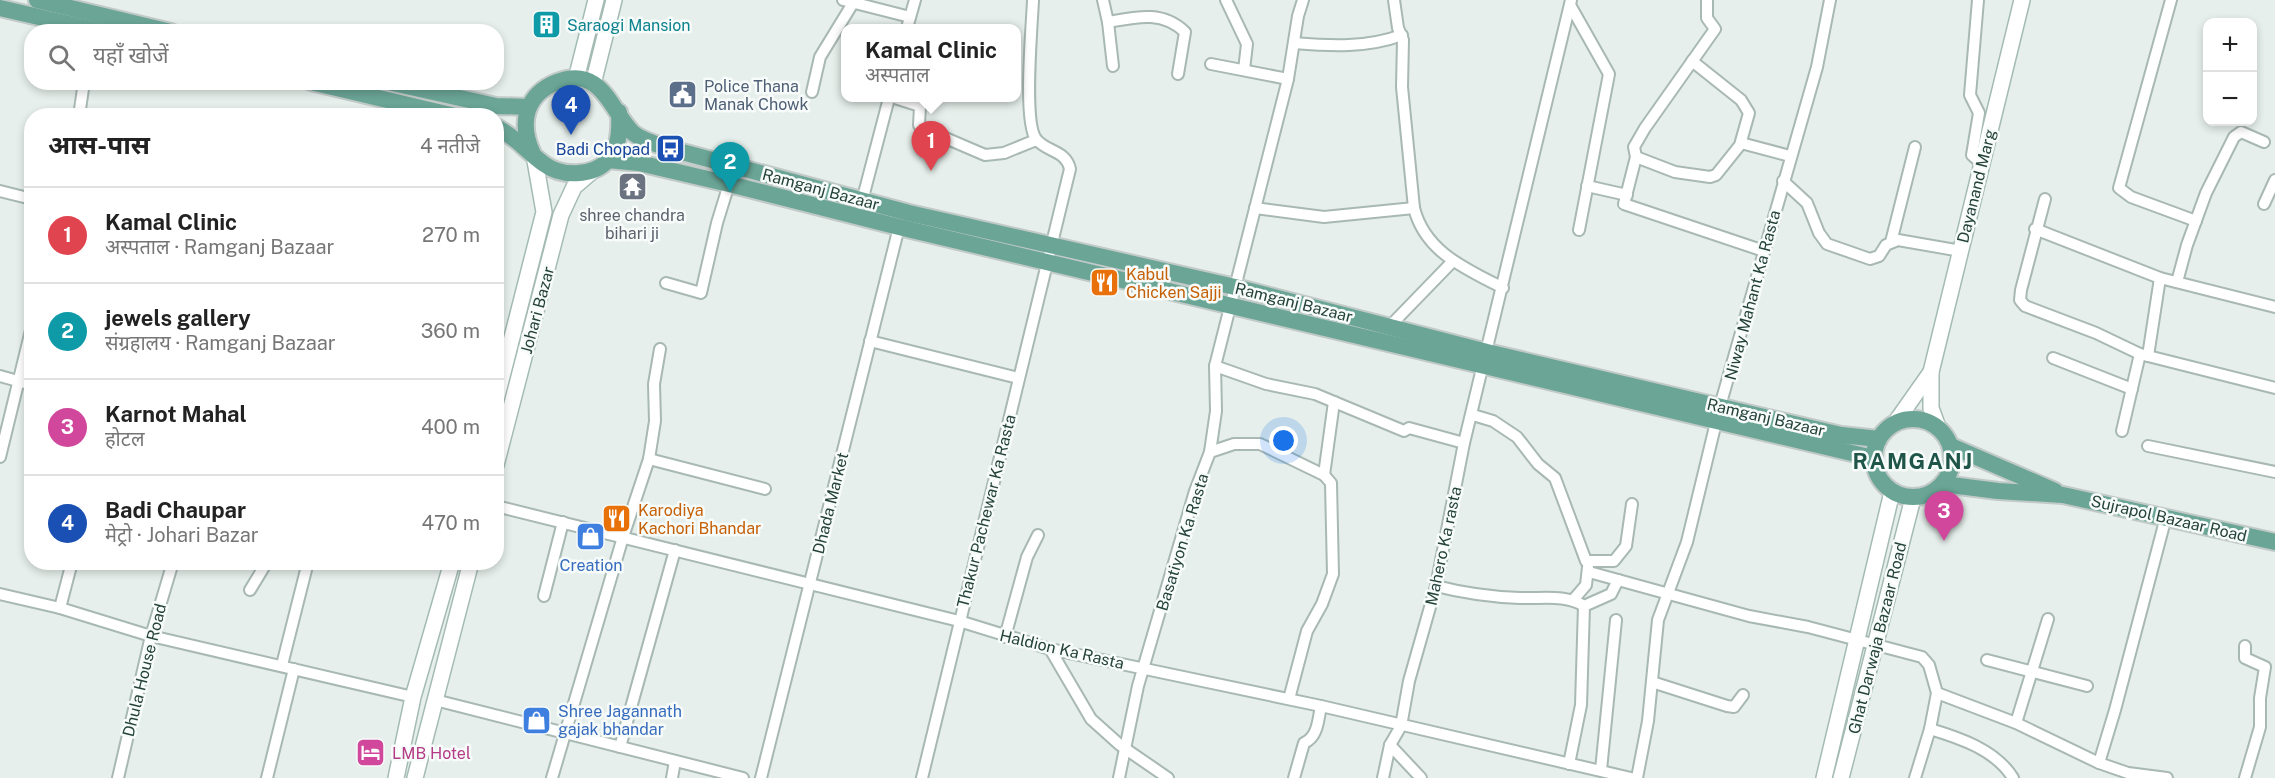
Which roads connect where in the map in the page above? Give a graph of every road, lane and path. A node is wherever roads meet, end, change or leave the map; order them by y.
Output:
1 (37, 0) edge
2 (596, 0) edge
3 (614, 0) edge
4 (915, 0) edge
5 (1033, 0) edge
6 (1103, 0) edge
7 (1226, 0) edge
8 (1303, 0) edge
9 (1394, 0) edge
10 (1707, 0) edge
11 (1830, 0) edge
12 (1977, 0) edge
13 (2022, 0) edge
14 (2170, 0) edge
15 (848, 2) edge
16 (1570, 3) edge
17 (0, 8) edge
18 (1108, 22) junction
19 (909, 23) edge
20 (86, 24) edge
21 (92, 24) edge
22 (1402, 35) junction
23 (1294, 43) junction
24 (1692, 61) junction
25 (1211, 64) dead end
26 (1113, 66) dead end
27 (1244, 70) junction
28 (1178, 74) dead end
29 (576, 79) junction
30 (1288, 79) junction
31 (593, 84) junction
32 (83, 90) edge
33 (345, 90) edge
34 (424, 90) edge
35 (812, 92) dead end
36 (888, 102) edge
37 (908, 102) edge
38 (529, 107) junction
39 (80, 108) edge
40 (421, 108) edge
41 (619, 111) junction
42 (504, 133) edge
43 (1036, 140) junction
44 (1741, 142) junction
45 (2264, 142) dead end
46 (1915, 147) dead end
47 (533, 154) junction
48 (1790, 156) junction
49 (1636, 157) junction
50 (603, 164) junction
51 (1982, 164) junction
52 (2275, 180) edge
53 (1783, 181) junction
54 (729, 184) junction
55 (1587, 186) junction
56 (0, 191) edge
57 (1627, 195) junction
58 (24, 197) edge
59 (2045, 199) dead end
60 (862, 200) junction
61 (2264, 204) dead end
62 (1255, 208) junction
63 (1414, 208) junction
64 (858, 217) junction
65 (2196, 221) junction
66 (899, 227) junction
67 (2036, 229) junction
68 (1579, 230) dead end
69 (1891, 242) junction
70 (1961, 250) junction
71 (1764, 251) junction
72 (1049, 253) junction
73 (1453, 261) junction
74 (2160, 278) junction
75 (2177, 282) junction
76 (666, 283) dead end
77 (1235, 287) junction
78 (1503, 288) junction
79 (1230, 304) junction
80 (2275, 308) edge
81 (1389, 327) junction
82 (870, 341) junction
83 (660, 349) dead end
84 (2144, 355) junction
85 (24, 357) edge
86 (2053, 357) dead end
87 (1486, 359) junction
88 (1215, 366) junction
89 (504, 369) edge
90 (1931, 372) junction
91 (0, 376) edge
92 (1018, 378) junction
93 (18, 381) junction
94 (24, 383) edge
95 (2275, 388) edge
96 (2132, 389) junction
97 (1334, 402) junction
98 (1718, 413) junction
99 (1473, 415) junction
100 (1895, 423) junction
101 (1938, 427) junction
102 (2122, 431) dead end
103 (504, 434) edge
104 (1879, 439) junction
105 (1464, 443) junction
106 (1951, 446) junction
107 (2148, 446) dead end
108 (1210, 452) junction
109 (0, 457) edge
110 (1873, 458) junction
111 (649, 459) junction
112 (2275, 472) edge
113 (1324, 475) junction
114 (1943, 484) junction
115 (765, 489) dead end
116 (1892, 492) junction
117 (2063, 495) junction
118 (1913, 498) junction
119 (1632, 504) dead end
120 (504, 508) edge
121 (2166, 517) junction
122 (563, 522) junction
123 (1038, 535) dead end
124 (623, 537) junction
125 (2275, 542) edge
126 (675, 550) junction
127 (1587, 566) junction
128 (70, 570) edge
129 (171, 570) edge
130 (262, 570) edge
131 (306, 570) edge
132 (450, 570) edge
133 (469, 570) edge
134 (1618, 580) junction
135 (810, 584) junction
136 (1436, 586) junction
137 (250, 590) dead end
138 (0, 594) edge
139 (1669, 594) junction
140 (544, 596) dead end
141 (1579, 602) junction
142 (60, 608) junction
143 (2048, 619) dead end
144 (1616, 620) dead end
145 (959, 621) junction
146 (151, 636) junction
147 (1005, 638) junction
148 (1858, 639) junction
149 (1874, 644) junction
150 (2245, 646) dead end
151 (1050, 649) junction
152 (1988, 660) dead end
153 (282, 665) junction
154 (1144, 668) junction
155 (294, 669) junction
156 (2032, 670) junction
157 (1652, 682) junction
158 (2087, 686) dead end
159 (1937, 693) junction
160 (1743, 694) dead end
161 (413, 697) junction
162 (1289, 699) junction
163 (435, 700) junction
164 (1321, 706) junction
165 (2016, 723) junction
166 (1401, 726) junction
167 (1930, 729) junction
168 (566, 734) junction
169 (1390, 745) junction
170 (620, 747) junction
171 (1126, 748) junction
172 (675, 761) junction
173 (2099, 763) junction
174 (1569, 764) junction
175 (1601, 770) junction
176 (2127, 776) edge
177 (118, 778) edge
178 (267, 778) edge
179 (396, 778) edge
180 (415, 778) edge
181 (552, 778) edge
182 (672, 778) edge
183 (743, 778) edge
184 (761, 778) edge
185 (922, 778) edge
186 (1119, 778) edge
187 (1168, 778) edge
188 (1294, 778) edge
189 (1383, 778) edge
190 (1420, 778) edge
191 (1631, 778) edge
192 (1637, 778) edge
193 (1824, 778) edge
194 (1841, 778) edge
195 (1915, 778) edge
196 (2013, 778) edge
197 (2167, 778) edge
198 (2245, 778) edge

1 - 21 main road
2 - 29 street
3 - 31 street
4 - 19 street
5 - 43 street
6 - 18 street
7 - 27 street
8 - 23 street, Basatiyon Ka Rasta
9 - 22 street
10 - 24 street
11 - 48 street, Niway Mahant Ka Rasta
12 - 51 street
13 - 51 street, Dayanand Marg
14 - 65 street
15 - 19 street
15 - 35 street
16 - 55 street
16 - 78 street, Mahero Ka rasta
17 - 20 main road
18 - 26 street
18 - 28 street
22 - 23 street
22 - 63 street
23 - 30 street, Basatiyon Ka Rasta
24 - 44 street
24 - 49 street
25 - 27 street
27 - 30 street
29 - 31 main road
29 - 38 main road
30 - 62 street, Basatiyon Ka Rasta
31 - 41 main road
32 - 39 street
33 - 40 main road
34 - 38 main road
36 - 60 street
37 - 43 street
38 - 47 main road
41 - 50 main road
41 - 60 main road, Ramganj Bazaar
42 - 47 main road
43 - 72 street, Thakur Pachewar Ka Rasta
44 - 48 street
44 - 49 street
45 - 65 street
46 - 69 street
47 - 50 main road
47 - 89 street, Johari Bazar
48 - 53 street, Niway Mahant Ka Rasta
49 - 57 street
50 - 54 main road, Ramganj Bazaar
50 - 103 street, Johari Bazar
51 - 70 street, Dayanand Marg
52 - 61 street
53 - 69 street
53 - 71 street, Niway Mahant Ka Rasta
54 - 64 main road, Ramganj Bazaar
54 - 76 street
55 - 57 street
55 - 68 street
56 - 58 street
57 - 71 street
59 - 67 street
60 - 64 street
60 - 72 main road, Ramganj Bazaar
62 - 63 street
62 - 77 street, Basatiyon Ka Rasta
63 - 73 street
64 - 66 main road, Ramganj Bazaar
65 - 75 street
66 - 72 main road, Ramganj Bazaar
66 - 82 street, Dhada Market
67 - 74 street
67 - 84 street
69 - 70 street
70 - 90 street, Dayanand Marg
71 - 98 street, Niway Mahant Ka Rasta
72 - 77 main road, Ramganj Bazaar
72 - 79 main road, Ramganj Bazaar
72 - 92 street, Thakur Pachewar Ka Rasta
73 - 78 street
73 - 81 street
74 - 75 street
74 - 84 street
75 - 80 street
77 - 79 street, Basatiyon Ka Rasta
77 - 81 main road, Ramganj Bazaar
78 - 87 street, Mahero Ka rasta
79 - 87 main road, Ramganj Bazaar
79 - 88 street, Basatiyon Ka Rasta
81 - 87 main road, Ramganj Bazaar
82 - 92 street
82 - 135 street, Dhada Market
83 - 111 street
84 - 95 street
84 - 96 street
85 - 93 street
86 - 96 street
87 - 98 main road, Ramganj Bazaar
87 - 99 street, Mahero Ka rasta
88 - 97 street
88 - 108 street, Basatiyon Ka Rasta
90 - 100 street
90 - 101 street
91 - 93 street
92 - 145 street, Thakur Pachewar Ka Rasta
93 - 94 street
93 - 109 street
96 - 102 street
97 - 105 street
97 - 113 street
98 - 104 main road, Ramganj Bazaar
98 - 110 main road, Ramganj Bazaar
98 - 139 street, Niway Mahant Ka Rasta
99 - 105 street, Mahero Ka rasta
99 - 127 street
100 - 101 main road
100 - 104 main road
101 - 106 main road
104 - 110 main road
105 - 136 street, Mahero Ka rasta
106 - 114 main road
106 - 117 main road, Sujrapol Bazaar Road
107 - 112 street
108 - 113 street
108 - 154 street, Basatiyon Ka Rasta
110 - 116 main road
111 - 115 street
111 - 124 street
113 - 162 street
114 - 117 main road, Sujrapol Bazaar Road
114 - 118 main road
116 - 118 main road
116 - 148 street
117 - 121 main road, Sujrapol Bazaar Road
118 - 149 street, Ghat Darwaja Bazaar Road
119 - 127 street
120 - 122 street, Haldion Ka Rasta
121 - 125 main road, Sujrapol Bazaar Road
121 - 173 street
122 - 124 street, Haldion Ka Rasta
122 - 140 street
123 - 147 street
124 - 126 street, Haldion Ka Rasta
124 - 168 street
126 - 135 street, Haldion Ka Rasta
126 - 170 street
127 - 134 street
127 - 141 street
128 - 142 street
129 - 146 street, Dhula House Road
130 - 137 street
131 - 153 street
132 - 161 street
133 - 163 street
134 - 139 street
134 - 141 street
135 - 145 street, Haldion Ka Rasta
135 - 184 street, Dhada Market
136 - 141 street
136 - 166 street, Mahero Ka rasta
138 - 142 street
139 - 148 street
139 - 157 street, Niway Mahant Ka Rasta
141 - 174 street
142 - 146 street
143 - 156 street
144 - 175 street
145 - 147 street, Haldion Ka Rasta
145 - 185 street, Thakur Pachewar Ka Rasta
146 - 153 street
146 - 177 street, Dhula House Road
147 - 151 street, Haldion Ka Rasta
148 - 149 street
148 - 193 street
149 - 159 street
149 - 194 street, Ghat Darwaja Bazaar Road
150 - 198 street
151 - 154 street, Haldion Ka Rasta
151 - 171 street
152 - 156 street
153 - 155 street
154 - 162 street, Haldion Ka Rasta
154 - 171 street, Basatiyon Ka Rasta
155 - 161 street
155 - 178 street
156 - 158 street
156 - 165 street
157 - 160 street
157 - 192 street, Niway Mahant Ka Rasta
159 - 165 street
159 - 167 street
161 - 179 street
162 - 164 street, Haldion Ka Rasta
163 - 168 street
163 - 180 street
164 - 166 street, Haldion Ka Rasta
164 - 188 street
165 - 173 street
166 - 169 street, Mahero Ka rasta
166 - 174 street, Haldion Ka Rasta
167 - 195 street
167 - 196 street
168 - 170 street
168 - 181 street
169 - 189 street, Mahero Ka rasta
169 - 190 street
170 - 172 street
171 - 186 street, Basatiyon Ka Rasta
171 - 187 street
172 - 182 street
172 - 183 street
173 - 176 street
174 - 175 street, Haldion Ka Rasta
175 - 191 street, Haldion Ka Rasta
176 - 197 street

